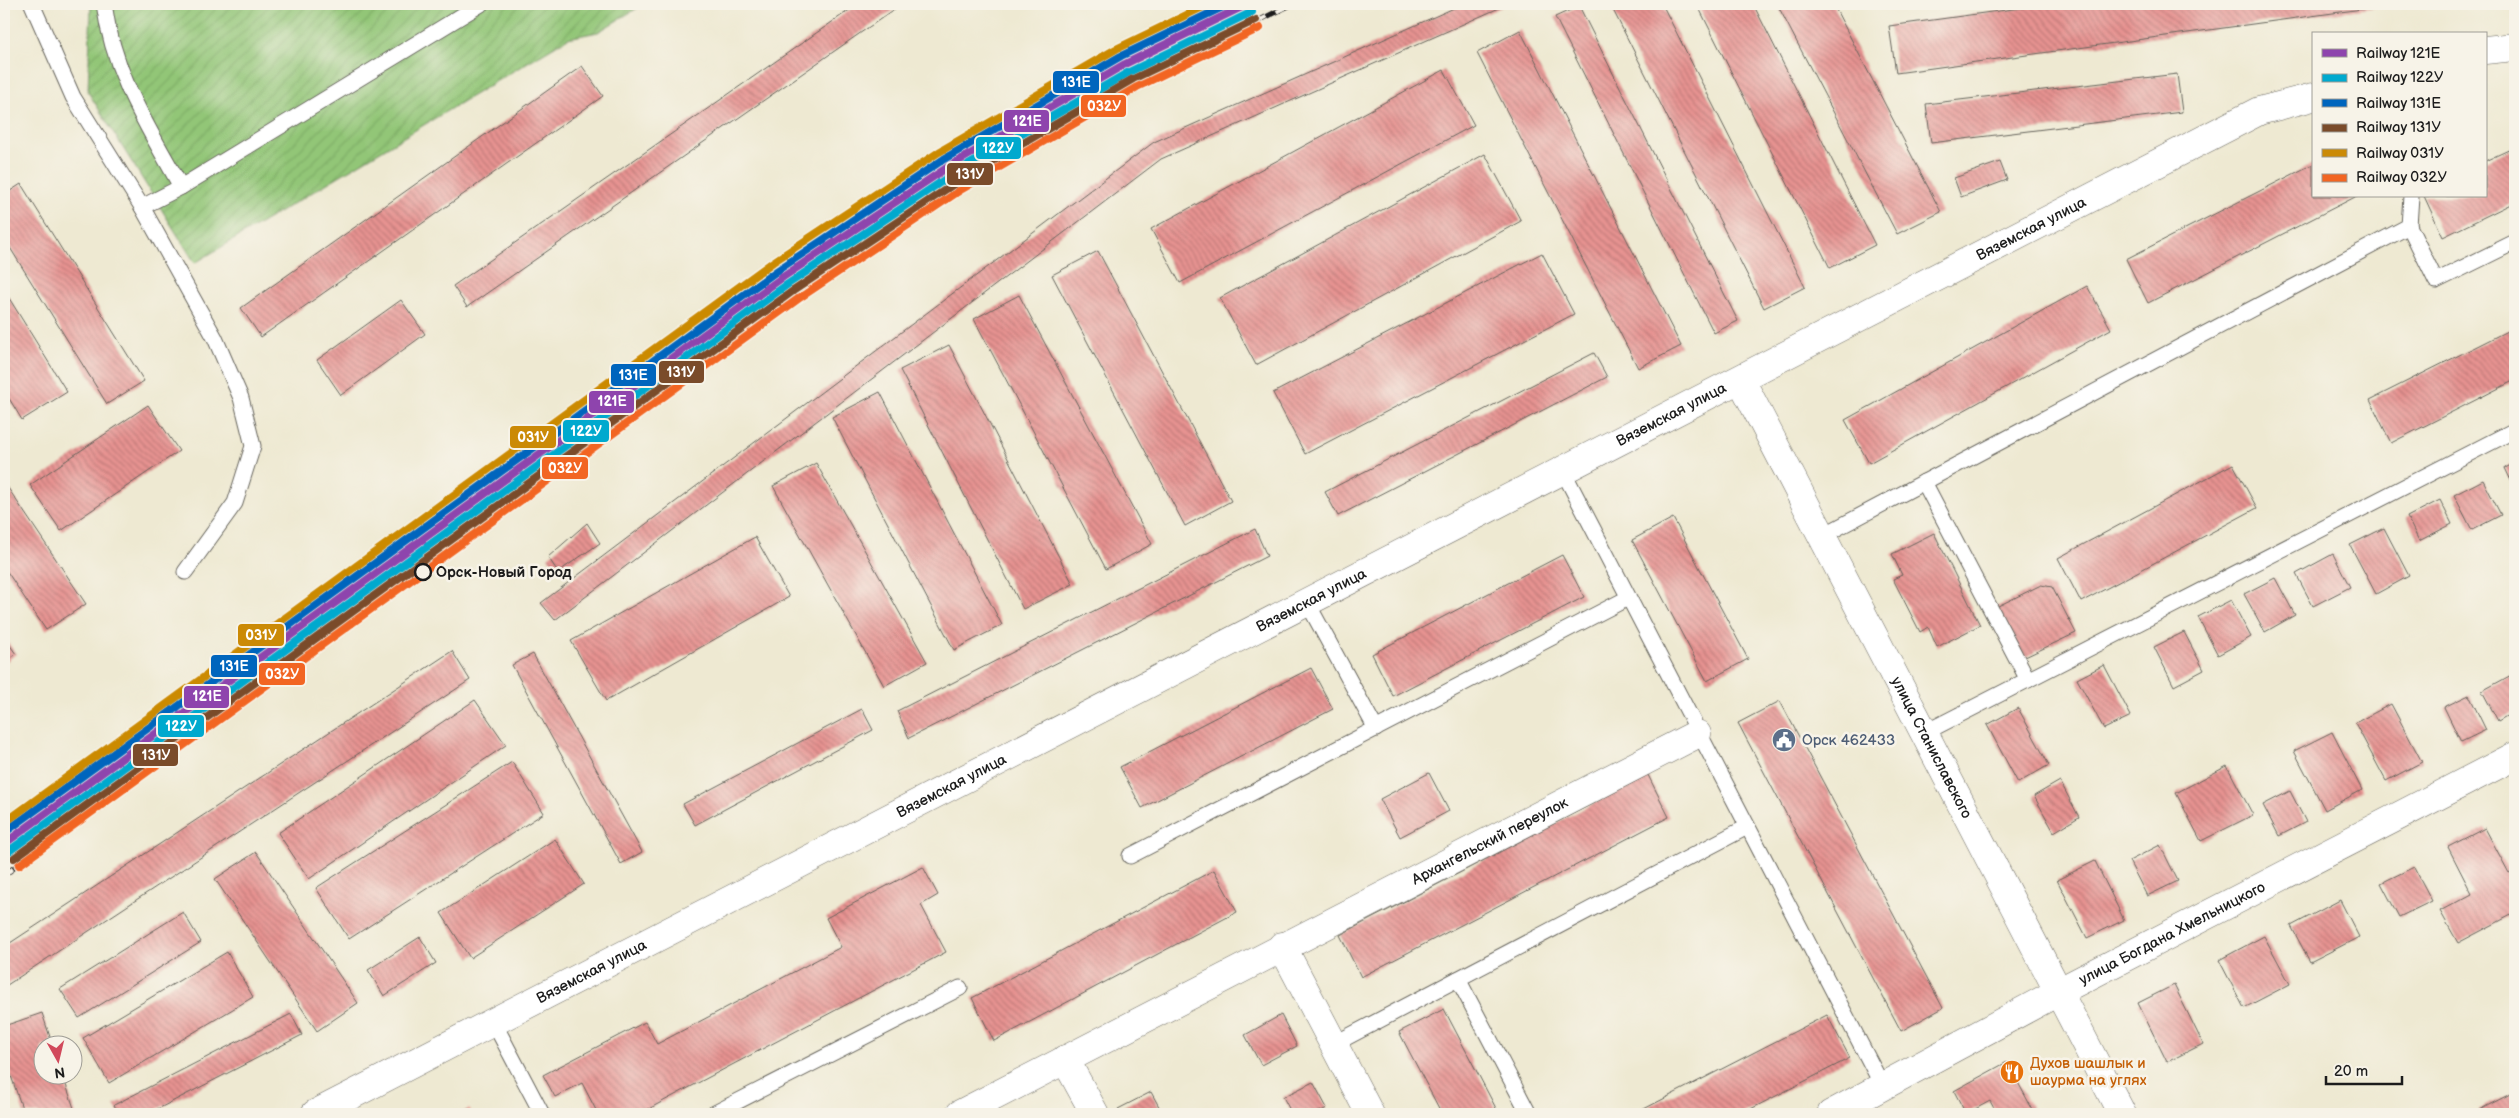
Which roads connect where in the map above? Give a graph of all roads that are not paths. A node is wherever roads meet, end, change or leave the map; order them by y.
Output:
1 (32, 4) edge
2 (104, 4) edge
3 (482, 4) edge
4 (2515, 47) edge
5 (2486, 50) edge
6 (2312, 97) edge
7 (181, 187) junction
8 (2411, 198) edge
9 (142, 206) junction
10 (2408, 226) junction
11 (2515, 242) edge
12 (1741, 380) junction
13 (2515, 430) edge
14 (1562, 471) junction
15 (1924, 482) junction
16 (1822, 536) junction
17 (184, 572) dead end
18 (1628, 598) junction
19 (1307, 602) junction
20 (2028, 680) junction
21 (1376, 729) junction
22 (1924, 733) junction
23 (1697, 734) junction
24 (2515, 756) edge
25 (1747, 826) junction
26 (1130, 856) dead end
27 (1282, 946) junction
28 (1458, 979) junction
29 (960, 988) dead end
30 (2058, 992) junction
31 (493, 1021) junction
32 (1334, 1044) junction
33 (1065, 1059) junction
34 (1882, 1087) junction
35 (1861, 1107) edge
36 (315, 1114) edge
37 (542, 1114) edge
38 (713, 1114) edge
39 (960, 1114) edge
40 (1095, 1114) edge
41 (1370, 1114) edge
42 (1530, 1114) edge
43 (1831, 1114) edge
44 (2122, 1114) edge

1 - 9 lane
2 - 7 lane
3 - 7 lane
4 - 5 main road
6 - 12 main road, Вяземская улица
7 - 9 lane
8 - 10 lane
9 - 17 lane
10 - 11 lane
10 - 15 lane
12 - 14 main road, Вяземская улица
12 - 16 main road, улица Станиславского
13 - 20 lane
14 - 18 lane
14 - 19 main road, Вяземская улица
15 - 16 lane
15 - 20 lane
16 - 22 main road, улица Станиславского
18 - 21 lane
18 - 23 lane
19 - 21 lane
19 - 31 main road, Вяземская улица
20 - 22 lane
21 - 26 lane
22 - 30 main road, улица Станиславского
23 - 25 lane
23 - 27 main road, Архангельский переулок
24 - 30 main road, улица Богдана Хмельницкого
25 - 28 lane
25 - 34 lane
27 - 32 main road
27 - 33 main road, Архангельский переулок
28 - 32 lane
28 - 42 lane
29 - 38 lane
30 - 34 main road, улица Богдана Хмельницкого
30 - 44 main road, улица Станиславского
31 - 36 main road, Вяземская улица
31 - 37 lane
32 - 41 main road
33 - 39 main road, Архангельский переулок
33 - 40 main road
34 - 35 main road, улица Богдана Хмельницкого
35 - 43 main road, улица Богдана Хмельницкого

